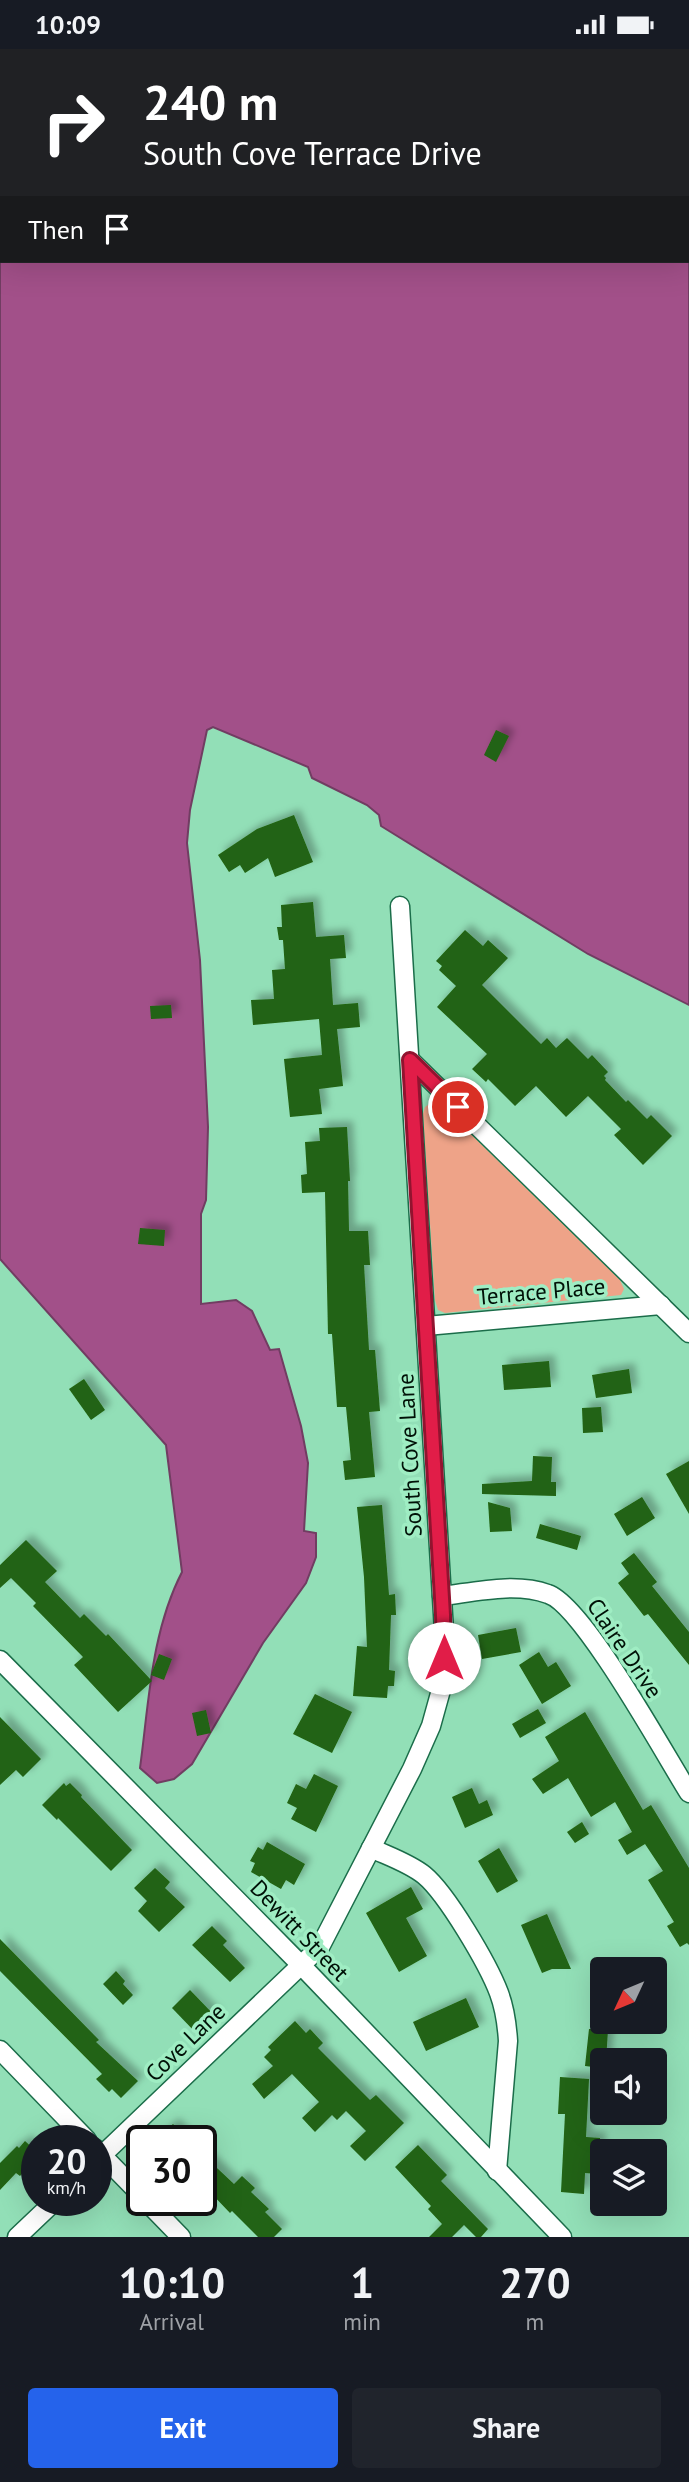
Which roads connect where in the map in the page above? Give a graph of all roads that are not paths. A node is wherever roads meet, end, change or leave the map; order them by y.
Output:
1 (400, 906) dead end
2 (410, 1060) junction
3 (661, 1305) junction
4 (426, 1326) junction
5 (689, 1333) edge
6 (442, 1596) junction
7 (0, 1660) edge
8 (689, 1793) edge
9 (371, 1848) junction
10 (301, 1965) junction
11 (0, 2050) edge
12 (72, 2125) edge
13 (112, 2142) edge
14 (112, 2168) edge
15 (498, 2171) junction
16 (126, 2182) edge
17 (39, 2216) edge
18 (161, 2216) edge
19 (17, 2237) edge
20 (181, 2237) edge
21 (562, 2237) edge

1 - 2 street, South Cove Lane
2 - 3 street
2 - 4 street, South Cove Lane
3 - 4 street, Terrace Place
3 - 5 street
4 - 6 street, South Cove Lane
6 - 8 street, Claire Drive
6 - 9 street, South Cove Lane
7 - 10 street, Dewitt Street
9 - 10 street, South Cove Lane
9 - 15 street
10 - 13 street, Cove Lane
10 - 15 street, Dewitt Street
11 - 12 street
14 - 16 street
15 - 21 street, Dewitt Street
17 - 19 street
18 - 20 street

